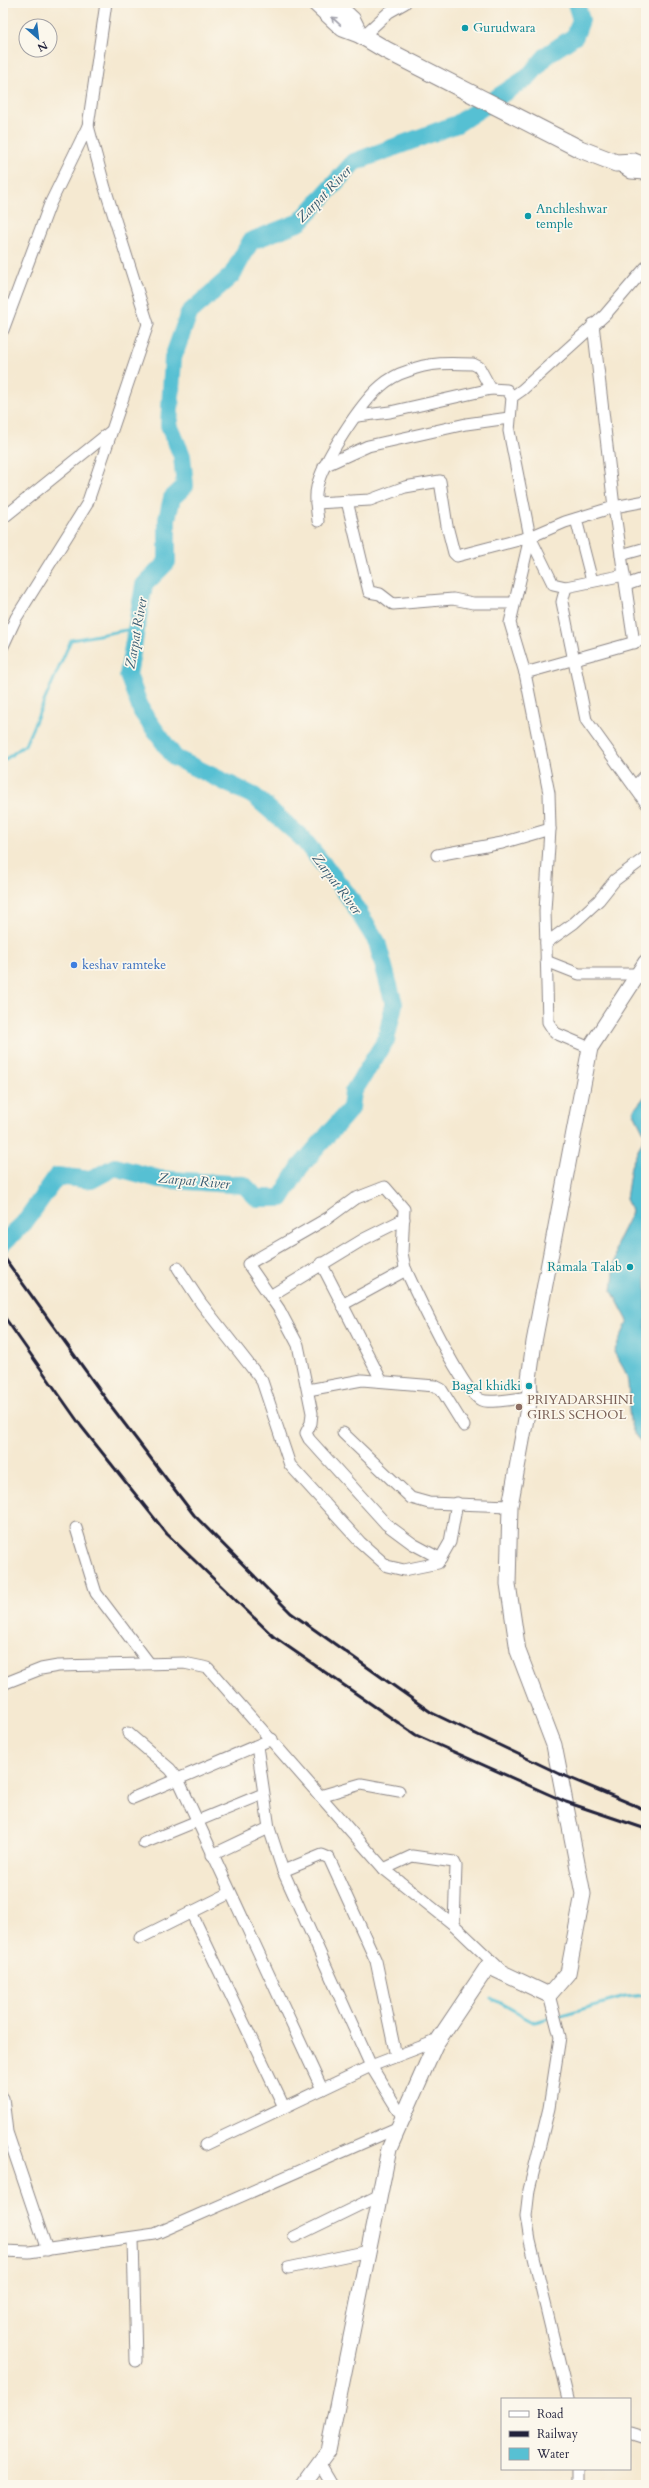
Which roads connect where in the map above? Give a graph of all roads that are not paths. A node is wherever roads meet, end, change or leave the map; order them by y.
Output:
1 (106, 3) edge
2 (316, 3) edge
3 (334, 3) edge
4 (405, 3) edge
5 (361, 35) junction
6 (88, 126) junction
7 (616, 163) junction
8 (646, 167) edge
9 (646, 174) edge
10 (646, 267) edge
11 (593, 324) junction
12 (3, 330) edge
13 (491, 389) junction
14 (512, 397) junction
15 (358, 416) junction
16 (509, 418) junction
17 (110, 432) junction
18 (324, 466) junction
19 (347, 501) junction
20 (646, 501) edge
21 (316, 503) junction
22 (614, 508) junction
23 (3, 518) edge
24 (576, 519) junction
25 (318, 521) dead end
26 (530, 537) junction
27 (646, 548) edge
28 (621, 555) junction
29 (646, 578) edge
30 (625, 580) junction
31 (592, 581) junction
32 (566, 587) junction
33 (513, 603) junction
34 (646, 639) edge
35 (634, 643) junction
36 (3, 646) edge
37 (574, 659) junction
38 (525, 673) junction
39 (646, 775) edge
40 (635, 786) junction
41 (646, 803) edge
42 (550, 829) junction
43 (437, 854) dead end
44 (646, 857) edge
45 (546, 943) junction
46 (546, 961) junction
47 (646, 962) edge
48 (636, 974) junction
49 (590, 1048) junction
50 (404, 1219) junction
51 (321, 1264) junction
52 (178, 1268) dead end
53 (406, 1270) junction
54 (270, 1296) junction
55 (342, 1305) junction
56 (381, 1380) junction
57 (308, 1390) junction
58 (530, 1397) junction
59 (464, 1426) dead end
60 (343, 1432) dead end
61 (457, 1503) junction
62 (510, 1506) junction
63 (76, 1528) dead end
64 (441, 1559) junction
65 (149, 1663) junction
66 (3, 1684) edge
67 (128, 1733) dead end
68 (272, 1739) junction
69 (257, 1746) junction
70 (178, 1779) junction
71 (399, 1791) dead end
72 (264, 1794) junction
73 (320, 1796) junction
74 (133, 1798) dead end
75 (197, 1821) junction
76 (269, 1828) junction
77 (144, 1843) dead end
78 (212, 1855) junction
79 (384, 1869) junction
80 (283, 1871) junction
81 (230, 1893) junction
82 (191, 1912) junction
83 (454, 1925) junction
84 (140, 1938) dead end
85 (505, 1974) junction
86 (550, 1995) junction
87 (439, 2040) junction
88 (396, 2056) junction
89 (371, 2066) junction
90 (322, 2089) junction
91 (3, 2098) edge
92 (284, 2107) junction
93 (401, 2123) junction
94 (205, 2145) dead end
95 (380, 2195) junction
96 (294, 2237) dead end
97 (133, 2239) junction
98 (48, 2250) junction
99 (3, 2251) edge
100 (369, 2251) junction
101 (288, 2268) dead end
102 (136, 2360) dead end
103 (568, 2398) edge
104 (631, 2432) edge
105 (646, 2438) edge
106 (319, 2463) junction
107 (577, 2470) edge
108 (303, 2485) edge
109 (332, 2485) edge
110 (576, 2485) edge

1 - 6 street
5 -> 2 main road
3 - 5 main road
4 - 5 street
5 - 7 main road
6 - 12 street
6 - 17 street
7 - 8 main road
7 - 9 street
10 - 11 street
11 - 14 street
11 - 22 street
13 - 14 street
13 - 15 street
13 - 15 street
14 - 16 street
15 - 18 street
16 - 18 street
16 - 26 street
17 - 23 street
17 - 36 street
18 - 21 street
19 - 21 street
19 - 26 street
19 - 33 street
20 - 22 street
21 - 25 street
22 - 24 street
22 - 28 street
24 - 26 street
24 - 31 street
26 - 32 street
26 - 33 street
27 - 28 street
28 - 30 street
29 - 30 street
30 - 31 street
30 - 35 street
31 - 32 street
32 - 37 street
33 - 38 street
34 - 35 street
35 - 37 street
37 - 38 street
37 - 40 street
38 - 42 street
39 - 40 street
40 - 41 street
42 - 43 street
42 - 45 street
44 - 45 street
45 - 46 street
46 - 48 street
46 - 49 street
47 - 48 street
48 - 49 street
49 - 58 street
50 - 51 street
50 - 53 street
50 - 54 street
51 - 54 street
51 - 55 street
52 - 64 street
53 - 55 street
53 - 58 street
54 - 57 street
55 - 56 street
56 - 57 street
56 - 59 street
57 - 64 street
58 - 62 street
60 - 61 street
61 - 62 street
61 - 64 street
62 - 86 street
63 - 65 street
65 - 66 street
65 - 68 street
67 - 70 street
68 - 69 street
68 - 73 street
69 - 70 street
69 - 72 street
70 - 74 street
70 - 75 street
71 - 73 street
72 - 75 street
72 - 76 street
73 - 79 street
75 - 77 street
75 - 78 street
76 - 78 street
76 - 80 street
78 - 81 street
79 - 83 street
79 - 83 street
80 - 88 street
80 - 89 street
81 - 82 street
81 - 90 street
82 - 84 street
82 - 92 street
83 - 85 street
85 - 86 street
85 - 87 street
86 - 103 street
87 - 88 street
87 - 93 street
88 - 89 street
89 - 90 street
89 - 93 street
90 - 92 street
91 - 98 street
92 - 94 street
93 - 95 street
93 - 97 street
95 - 96 street
95 - 100 street
97 - 98 street
97 - 102 street
98 - 99 street
100 - 101 street
100 - 106 street
104 - 105 street
106 - 108 street
106 - 109 street
107 - 110 street

